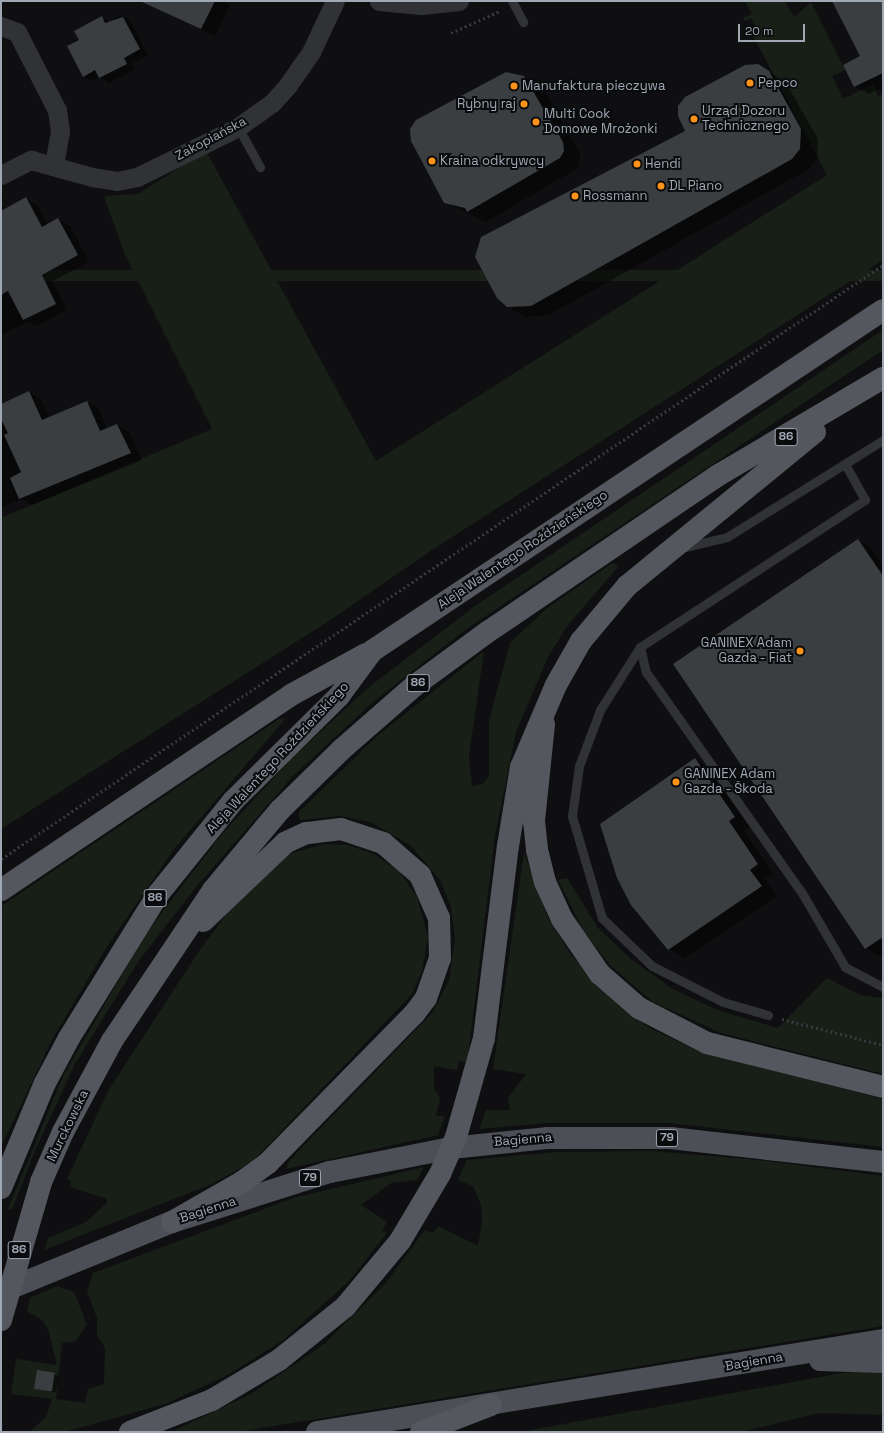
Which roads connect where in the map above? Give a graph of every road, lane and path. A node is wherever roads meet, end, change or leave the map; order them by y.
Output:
1 (335, 1) edge
2 (378, 1) edge
3 (459, 1) edge
4 (513, 2) edge
5 (523, 22) dead end
6 (1, 26) edge
7 (451, 33) dead end
8 (238, 127) junction
9 (54, 166) junction
10 (260, 167) dead end
11 (1, 176) edge
12 (883, 265) edge
13 (883, 310) edge
14 (883, 378) edge
15 (854, 398) junction
16 (883, 440) edge
17 (846, 466) junction
18 (670, 550) junction
19 (640, 647) junction
20 (372, 651) junction
21 (546, 708) junction
22 (1, 859) edge
23 (1, 890) edge
24 (174, 950) junction
25 (883, 987) edge
26 (768, 1015) joint
27 (883, 1045) edge
28 (883, 1087) edge
29 (883, 1162) edge
30 (1, 1188) edge
31 (172, 1222) junction
32 (1, 1292) edge
33 (1, 1320) edge
34 (883, 1340) edge
35 (772, 1358) junction
36 (883, 1362) edge
37 (491, 1405) junction
38 (337, 1430) edge
39 (130, 1432) edge
40 (317, 1432) edge
41 (421, 1432) edge

1 - 8 street, Zakopiańska
2 - 3 street
4 - 5 lane
4 - 7 path
6 - 9 street
8 - 9 street, Zakopiańska
8 - 10 lane
9 - 11 street, Zakopiańska
12 - 22 path
13 - 20 highway, Aleja Walentego Roździeńskiego / 86
14 - 15 highway, 86
15 - 18 highway
15 - 24 highway, 86
16 - 17 lane
17 - 18 lane
17 - 19 lane
18 - 21 highway
19 - 25 lane
19 - 26 lane
20 - 23 highway
20 - 30 highway, Aleja Walentego Roździeńskiego / 86
21 - 28 highway
21 - 39 highway, bridge
24 - 31 highway
24 - 33 highway, Murckowska / 86, bridge
26 - 27 path
29 - 31 main road, Bagienna / 79
31 - 32 main road, 79
34 - 35 main road, Bagienna
35 - 36 main road
35 - 37 main road, Bagienna
37 - 38 main road, Bagienna
37 - 41 highway
38 - 40 main road, Bagienna

